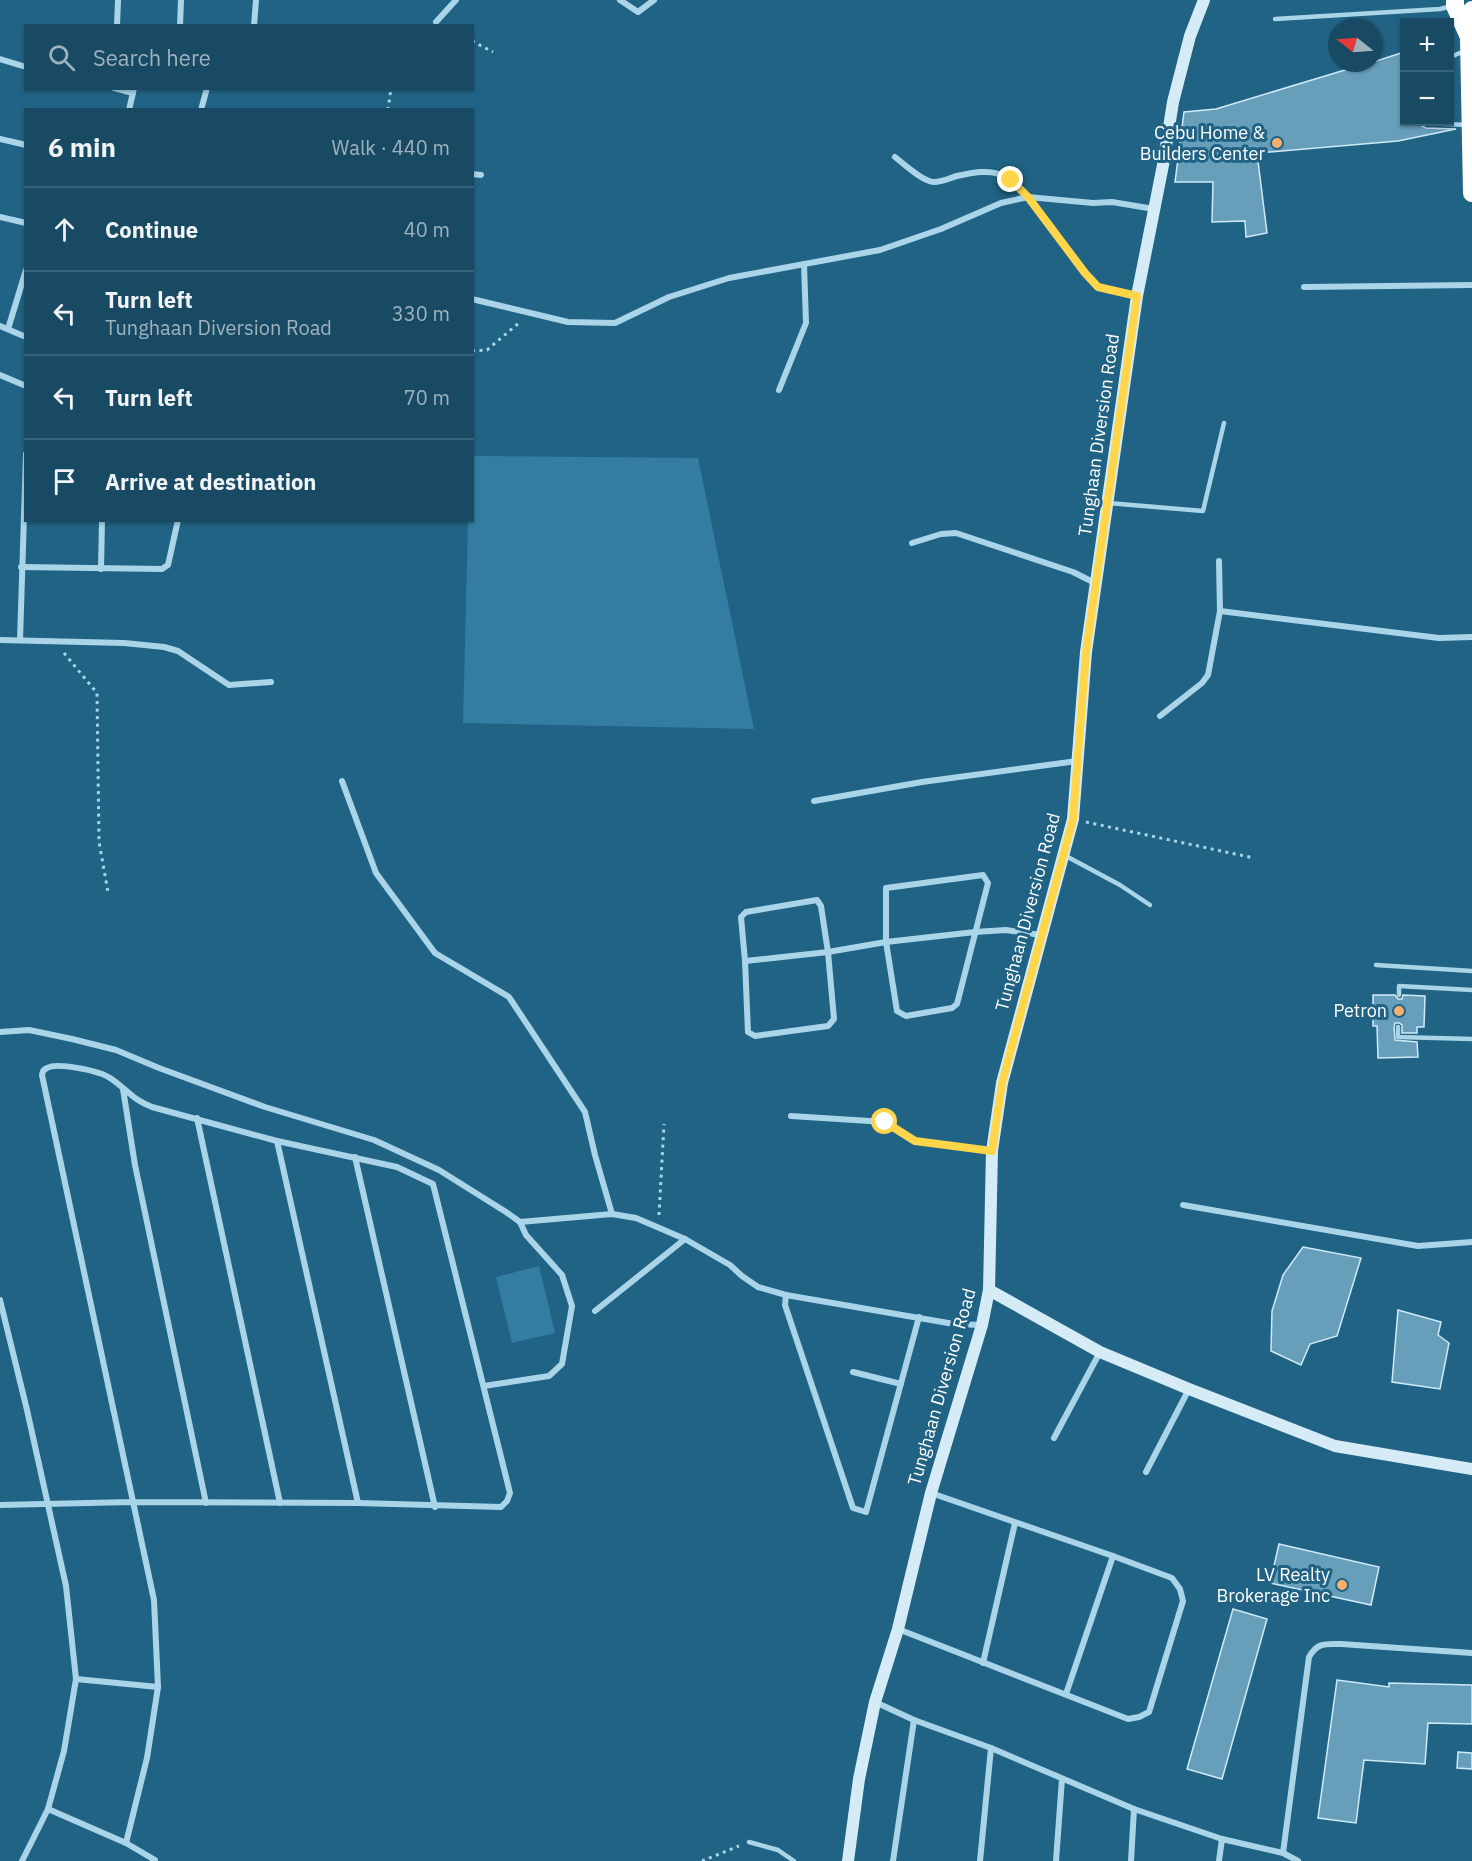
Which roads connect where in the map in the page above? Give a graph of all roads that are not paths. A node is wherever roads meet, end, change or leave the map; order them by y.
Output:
1 (118, 0) edge
2 (182, 0) edge
3 (256, 0) edge
4 (456, 0) edge
5 (620, 0) edge
6 (654, 0) edge
7 (1204, 0) edge
8 (1461, 5) edge
9 (1275, 20) dead end
10 (436, 22) dead end
11 (117, 24) edge
12 (180, 24) edge
13 (254, 24) edge
14 (1470, 43) edge
15 (1454, 54) edge
16 (0, 59) edge
17 (24, 67) edge
18 (206, 90) edge
19 (134, 91) edge
20 (1471, 94) edge
21 (130, 108) edge
22 (202, 108) edge
23 (1454, 125) edge
24 (1471, 126) edge
25 (0, 139) edge
26 (24, 145) edge
27 (895, 157) dead end
28 (474, 174) edge
29 (481, 174) dead end
30 (1472, 193) edge
31 (1028, 197) junction
32 (1154, 209) junction
33 (0, 217) edge
34 (24, 223) edge
35 (804, 264) junction
36 (24, 277) edge
37 (1472, 285) edge
38 (1304, 287) dead end
39 (474, 300) edge
40 (0, 326) edge
41 (8, 329) junction
42 (24, 336) edge
43 (0, 375) edge
44 (24, 385) edge
45 (779, 390) dead end
46 (1224, 423) dead end
47 (24, 499) edge
48 (1108, 503) junction
49 (102, 522) edge
50 (178, 522) edge
51 (912, 543) dead end
52 (1219, 561) dead end
53 (21, 567) junction
54 (101, 569) junction
55 (1095, 584) junction
56 (1220, 611) junction
57 (1472, 637) edge
58 (0, 640) edge
59 (20, 640) junction
60 (271, 682) dead end
61 (1160, 716) dead end
62 (1077, 761) junction
63 (342, 781) dead end
64 (814, 801) dead end
65 (1064, 855) junction
66 (1150, 905) dead end
67 (975, 932) junction
68 (1041, 935) junction
69 (886, 942) junction
70 (828, 952) junction
71 (745, 961) junction
72 (1376, 965) dead end
73 (1472, 971) edge
74 (1472, 990) edge
75 (1399, 995) dead end
76 (1398, 1027) dead end
77 (0, 1032) edge
78 (1472, 1039) edge
79 (123, 1089) junction
80 (791, 1116) dead end
81 (197, 1118) junction
82 (277, 1141) junction
83 (992, 1151) junction
84 (356, 1157) junction
85 (1183, 1205) dead end
86 (612, 1214) junction
87 (520, 1222) junction
88 (685, 1239) junction
89 (1472, 1242) edge
90 (989, 1290) junction
91 (786, 1295) junction
92 (0, 1300) edge
93 (595, 1311) dead end
94 (919, 1317) junction
95 (982, 1325) junction
96 (1100, 1352) junction
97 (853, 1372) dead end
98 (902, 1384) junction
99 (484, 1386) junction
100 (1189, 1389) junction
101 (1054, 1438) dead end
102 (1472, 1469) edge
103 (1146, 1472) dead end
104 (931, 1493) junction
105 (132, 1502) junction
106 (48, 1503) junction
107 (206, 1503) junction
108 (280, 1503) junction
109 (358, 1503) junction
110 (0, 1505) edge
111 (435, 1507) junction
112 (1015, 1523) junction
113 (1113, 1556) junction
114 (898, 1629) junction
115 (1472, 1653) edge
116 (983, 1663) junction
117 (76, 1679) junction
118 (158, 1687) junction
119 (1066, 1694) junction
120 (875, 1702) junction
121 (914, 1720) junction
122 (991, 1748) junction
123 (1062, 1779) junction
124 (48, 1809) junction
125 (1134, 1809) junction
126 (1222, 1839) junction
127 (749, 1842) road end
128 (126, 1844) junction
129 (1283, 1853) junction
130 (155, 1860) edge
131 (22, 1861) edge
132 (794, 1861) edge
133 (848, 1861) edge
134 (893, 1861) edge
135 (980, 1861) edge
136 (1056, 1861) edge
137 (1131, 1861) edge
138 (1220, 1861) edge
139 (1298, 1861) edge

1 - 11 street
2 - 12 street
3 - 13 street
4 - 10 street
5 - 6 street
7 - 32 street, Tunghaan Diversion Road
8 - 9 lane
8 - 14 highway
14 - 15 lane
14 - 20 highway
16 - 17 street
18 - 22 street
19 - 21 street
20 - 24 highway
23 - 24 lane
24 - 30 highway
25 - 26 street
27 - 31 street
28 - 29 street
31 - 32 street
31 - 35 street
32 - 48 street, Tunghaan Diversion Road
33 - 34 street
35 - 39 street
35 - 45 street
36 - 41 street
37 - 38 street
40 - 41 street
41 - 42 street
43 - 44 street
46 - 48 lane
47 - 53 street
48 - 55 street, Tunghaan Diversion Road
49 - 54 street
50 - 54 street
51 - 55 street
52 - 56 street
53 - 54 street
53 - 59 street
55 - 62 street, Tunghaan Diversion Road
56 - 57 street
56 - 61 street
58 - 59 street
59 - 60 street
62 - 64 street
62 - 65 street, Tunghaan Diversion Road
63 - 86 street
65 - 66 lane
65 - 68 street, Tunghaan Diversion Road
67 - 68 street
67 - 69 street
67 - 69 street
67 - 69 street
68 - 83 street, Tunghaan Diversion Road
69 - 70 street
70 - 71 street
70 - 71 street
70 - 71 street
72 - 73 lane
74 - 75 lane
76 - 78 lane
77 - 87 street
79 - 81 street
79 - 105 street
79 - 107 street
80 - 83 street
81 - 82 street
81 - 108 street
82 - 84 street
82 - 109 street
83 - 90 street, Tunghaan Diversion Road
84 - 99 street
84 - 111 street
85 - 89 street
86 - 87 street
86 - 88 street
87 - 99 street
88 - 91 street
88 - 93 street
90 - 95 street, Tunghaan Diversion Road
90 - 96 street
91 - 94 street
91 - 98 street
92 - 106 street
94 - 95 street
94 - 98 street
95 - 104 street, Tunghaan Diversion Road
96 - 100 street
96 - 101 street
97 - 98 street
99 - 111 street
100 - 102 street
100 - 103 street
104 - 112 street
104 - 114 street, Tunghaan Diversion Road
105 - 106 street
105 - 107 street
105 - 118 street
106 - 110 street
106 - 117 street
107 - 108 street
108 - 109 street
109 - 111 street
112 - 113 street
112 - 116 street
113 - 119 street
113 - 119 street
114 - 116 street
114 - 120 street, Tunghaan Diversion Road
115 - 129 street
116 - 119 street
117 - 118 street
117 - 124 street
118 - 128 street
120 - 121 street
120 - 133 street, Tunghaan Diversion Road
121 - 122 street
121 - 134 street
122 - 123 street
122 - 135 street
123 - 125 street
123 - 136 street
124 - 128 street
124 - 131 street
125 - 126 street
125 - 137 street
126 - 129 street
126 - 138 street
127 - 132 lane
128 - 130 street
129 - 139 street

